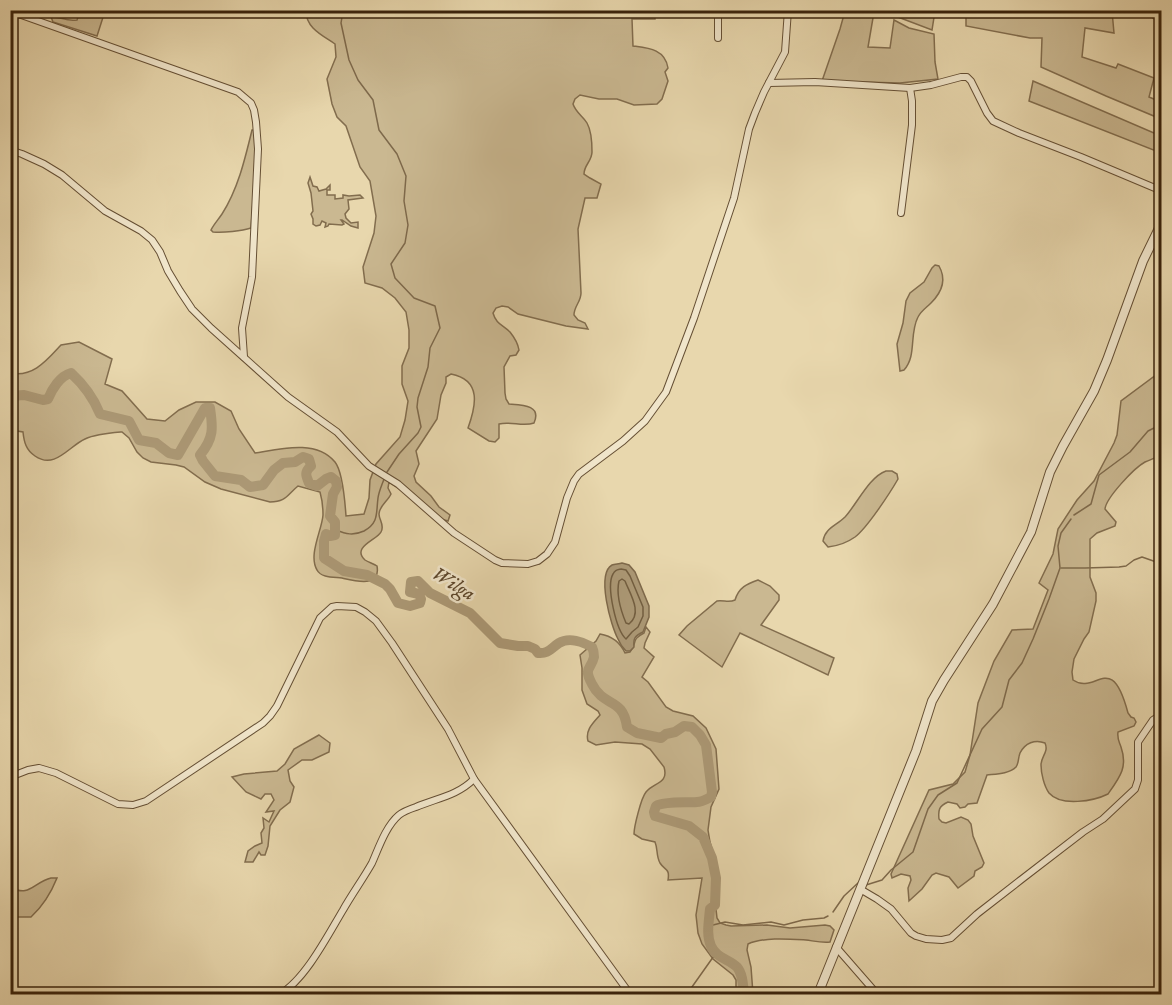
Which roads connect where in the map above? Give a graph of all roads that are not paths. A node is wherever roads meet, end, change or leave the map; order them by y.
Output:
1 (718, 10) edge
2 (788, 10) edge
3 (10, 11) edge
4 (718, 39) dead end
5 (769, 83) junction
6 (910, 88) junction
7 (10, 150) edge
8 (1161, 191) edge
9 (901, 213) dead end
10 (1161, 222) edge
11 (244, 357) junction
12 (1161, 714) edge
13 (10, 777) edge
14 (474, 779) junction
15 (860, 889) junction
16 (836, 947) junction
17 (280, 994) edge
18 (630, 994) edge
19 (818, 994) edge
20 (877, 994) edge

1 - 4 street
2 - 5 street
3 - 11 street
5 - 6 street
5 - 11 street
6 - 8 street
6 - 9 street
7 - 11 street
10 - 15 street
12 - 15 street
13 - 14 street
14 - 17 street
14 - 18 street
15 - 16 street
16 - 19 street
16 - 20 street

